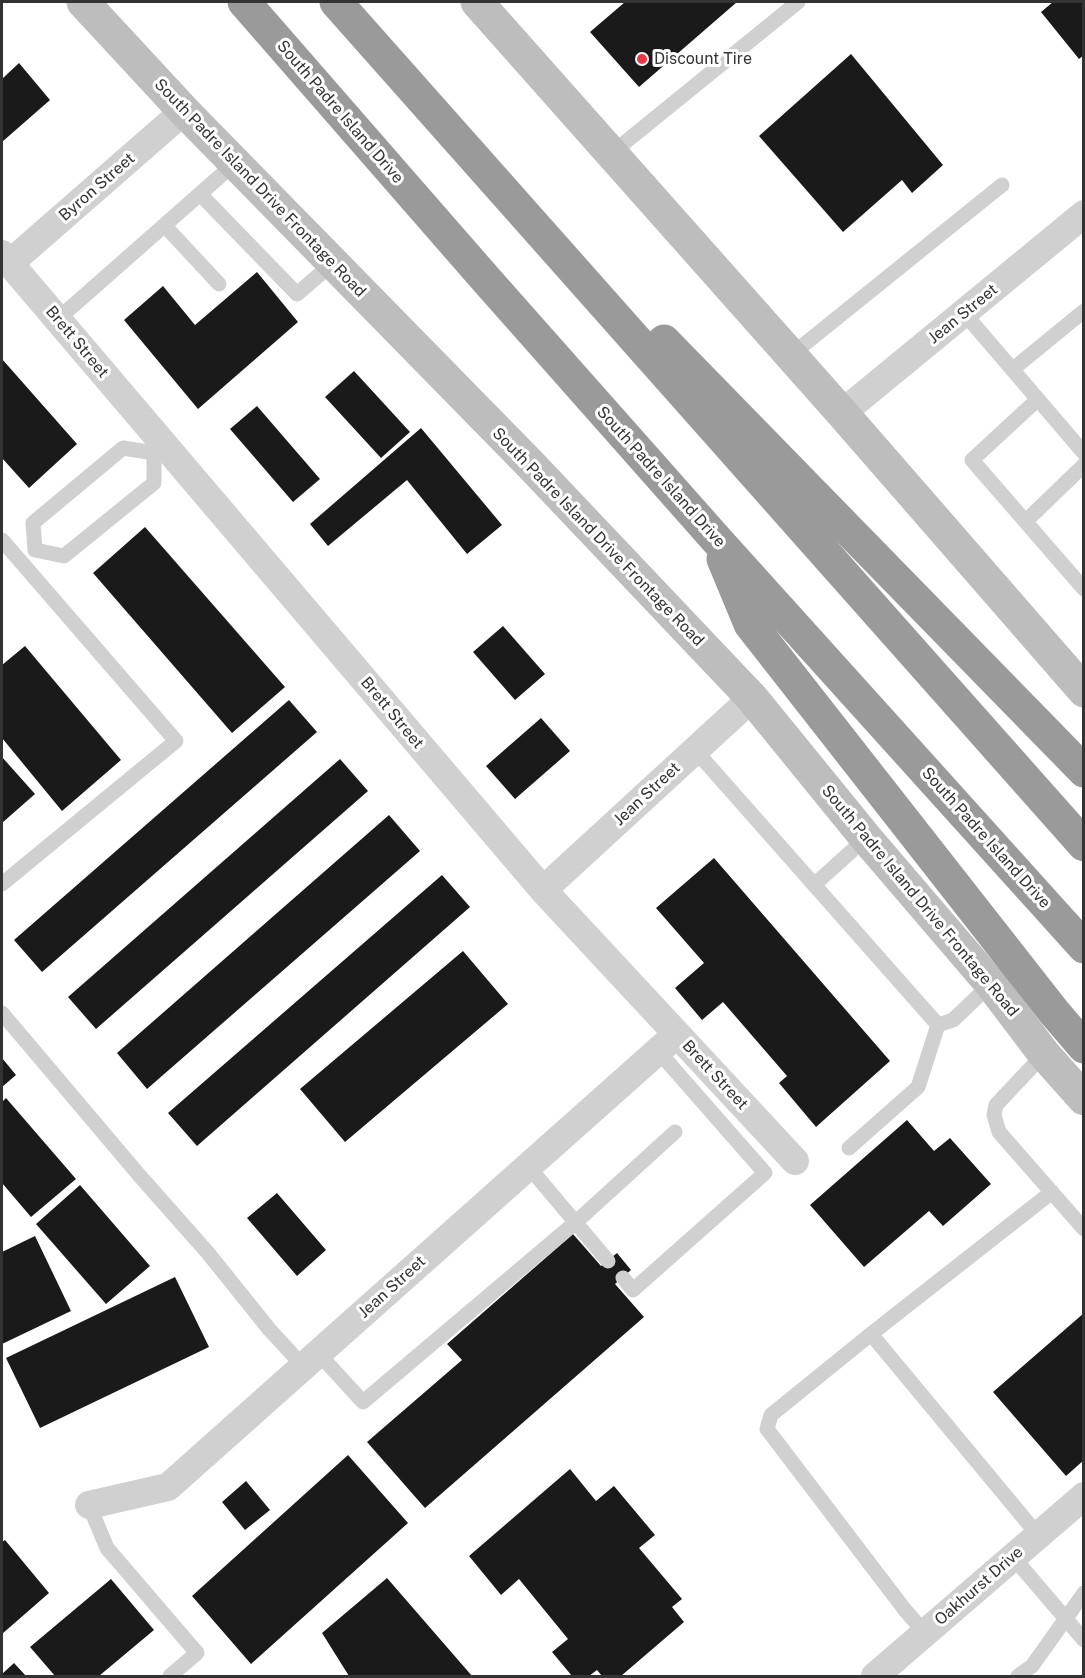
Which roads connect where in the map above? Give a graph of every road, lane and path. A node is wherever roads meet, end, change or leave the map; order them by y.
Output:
1 (83, 2) edge
2 (244, 2) edge
3 (336, 2) edge
4 (477, 2) edge
5 (798, 2) edge
6 (375, 46) junction
7 (184, 111) junction
8 (612, 153) junction
9 (235, 163) junction
10 (1002, 185) dead end
11 (200, 194) junction
12 (1083, 214) edge
13 (165, 226) junction
14 (6, 259) edge
15 (333, 263) junction
16 (219, 284) dead end
17 (1083, 311) edge
18 (964, 313) junction
19 (58, 319) junction
20 (791, 355) junction
21 (1013, 369) junction
22 (1038, 399) junction
23 (842, 413) junction
24 (159, 449) junction
25 (1083, 453) edge
26 (1083, 465) edge
27 (1026, 520) junction
28 (715, 538) junction
29 (2, 540) edge
30 (35, 550) junction
31 (21, 562) junction
32 (1083, 589) edge
33 (1083, 691) edge
34 (752, 698) junction
35 (695, 750) junction
36 (1083, 771) edge
37 (866, 838) junction
38 (1083, 845) edge
39 (2, 884) edge
40 (814, 885) junction
41 (543, 890) junction
42 (1083, 947) edge
43 (991, 984) junction
44 (2, 1013) edge
45 (938, 1025) junction
46 (667, 1042) junction
47 (1083, 1047) edge
48 (1044, 1054) junction
49 (1083, 1099) edge
50 (675, 1132) dead end
51 (849, 1148) dead end
52 (795, 1161) dead end
53 (528, 1166) junction
54 (1052, 1192) junction
55 (576, 1222) junction
56 (1083, 1229) edge
57 (608, 1261) dead end
58 (623, 1278) dead end
59 (871, 1334) junction
60 (311, 1359) junction
61 (1083, 1496) edge
62 (89, 1505) joint
63 (1038, 1535) junction
64 (1013, 1557) junction
65 (1083, 1593) edge
66 (1066, 1618) junction
67 (925, 1633) junction
68 (1083, 1640) edge
69 (170, 1677) edge
70 (876, 1677) edge
71 (1018, 1677) edge

1 - 7 main road, South Padre Island Drive Frontage Road
2 - 28 highway, South Padre Island Drive
3 - 6 highway
4 - 8 main road
5 - 8 lane
6 - 36 highway
6 - 38 highway
7 - 9 main road, South Padre Island Drive Frontage Road
7 - 14 street, Byron Street
8 - 20 main road
9 - 11 lane
9 - 15 main road, South Padre Island Drive Frontage Road
10 - 20 lane
11 - 13 lane
11 - 15 lane
12 - 18 street, Jean Street
13 - 16 lane
13 - 19 lane
14 - 19 street, Brett Street
15 - 34 main road, South Padre Island Drive Frontage Road
17 - 21 lane
18 - 21 lane
18 - 23 street, Jean Street
19 - 24 street, Brett Street
20 - 23 main road
21 - 22 lane
22 - 25 lane
22 - 27 lane
23 - 33 main road
24 - 30 lane
24 - 30 lane
24 - 41 street, Brett Street
26 - 27 lane
27 - 32 lane
28 - 42 highway, South Padre Island Drive
28 - 47 highway
29 - 31 lane
30 - 31 lane
31 - 39 lane
34 - 35 street, Jean Street
34 - 37 main road, South Padre Island Drive Frontage Road
35 - 40 lane
35 - 41 street, Jean Street
37 - 40 lane
37 - 43 main road, South Padre Island Drive Frontage Road
40 - 45 lane
41 - 46 street, Brett Street
43 - 45 lane
43 - 48 main road, South Padre Island Drive Frontage Road
44 - 60 lane
45 - 51 lane
46 - 52 street, Brett Street
46 - 53 street, Jean Street
46 - 58 lane
48 - 49 main road, South Padre Island Drive Frontage Road
48 - 54 lane
50 - 55 lane
53 - 55 lane
53 - 60 street, Jean Street
54 - 56 lane
54 - 59 lane
55 - 57 lane
55 - 60 lane
59 - 63 lane
59 - 67 lane
60 - 62 street, Jean Street
61 - 63 street, Oakhurst Drive
62 - 69 lane
63 - 64 street, Oakhurst Drive
64 - 66 lane
64 - 67 street, Oakhurst Drive
65 - 66 lane
66 - 68 lane
66 - 71 lane
67 - 70 street, Oakhurst Drive

